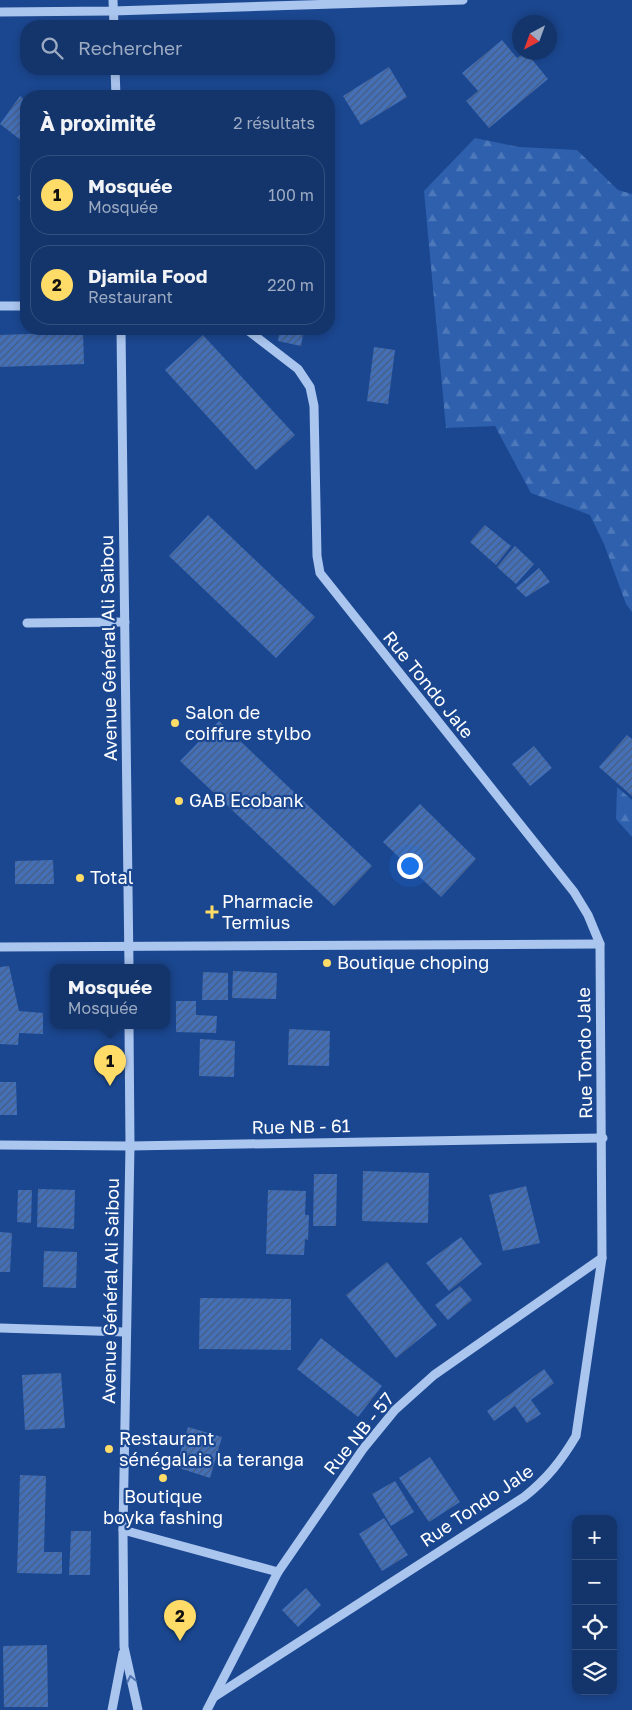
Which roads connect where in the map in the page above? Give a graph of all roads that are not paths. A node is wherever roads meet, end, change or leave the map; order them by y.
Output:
1 (113, 0) edge
2 (463, 0) edge
3 (114, 11) junction
4 (0, 12) edge
5 (114, 20) edge
6 (115, 75) edge
7 (116, 90) edge
8 (0, 306) edge
9 (20, 306) edge
10 (121, 335) edge
11 (254, 335) edge
12 (125, 622) junction
13 (27, 623) dead end
14 (600, 944) junction
15 (0, 947) edge
16 (129, 947) junction
17 (129, 964) edge
18 (130, 1029) edge
19 (603, 1138) junction
20 (0, 1145) edge
21 (130, 1146) junction
22 (602, 1258) junction
23 (0, 1328) edge
24 (125, 1332) junction
25 (123, 1530) junction
26 (278, 1572) junction
27 (124, 1647) junction
28 (214, 1697) junction
29 (112, 1710) edge
30 (138, 1710) edge
31 (207, 1710) edge

1 - 3 street
2 - 3 street
3 - 4 street
3 - 5 street
6 - 7 street
8 - 9 street
10 - 12 street, Avenue Général Ali Saibou
11 - 14 street, Rue Tondo Jale
12 - 13 street
12 - 16 street, Avenue Général Ali Saibou
14 - 16 street
14 - 19 street, Rue Tondo Jale
15 - 16 street
16 - 17 street, Avenue Général Ali Saibou
18 - 21 street, Avenue Général Ali Saibou
19 - 21 street, Rue NB - 61
19 - 22 street, Rue Tondo Jale
20 - 21 street, Rue NB - 61
21 - 24 street, Avenue Général Ali Saibou
22 - 26 street, Rue NB - 57
22 - 28 street, Rue Tondo Jale
23 - 24 street
24 - 25 street, Avenue Général Ali Saibou
25 - 26 street
25 - 27 street, Avenue Général Ali Saibou
26 - 28 street, Rue NB - 57
27 - 29 street, Avenue Général Ali Saibou
30 -> 27 street, Avenue Général Ali Saibou
28 - 31 street, Rue Tondo Jale

